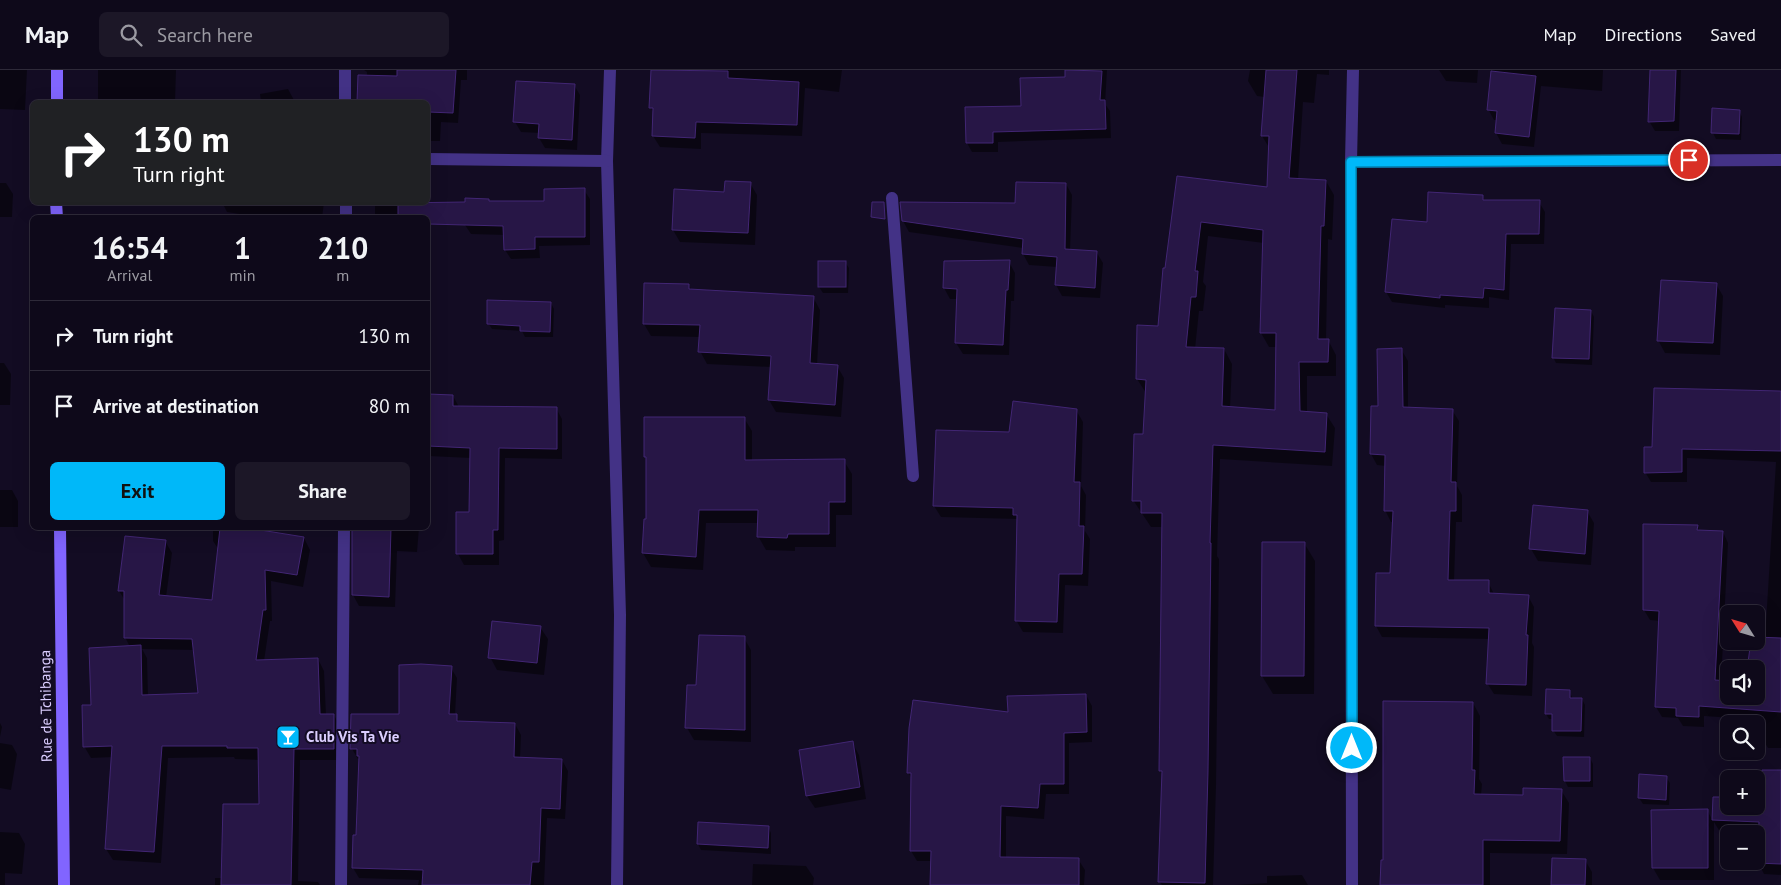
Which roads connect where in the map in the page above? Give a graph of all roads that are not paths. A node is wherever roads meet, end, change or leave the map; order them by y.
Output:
1 (57, 70) edge
2 (345, 70) edge
3 (610, 70) edge
4 (1352, 70) edge
5 (57, 100) edge
6 (346, 100) edge
7 (430, 159) edge
8 (1781, 160) edge
9 (607, 161) junction
10 (1351, 162) junction
11 (892, 198) dead end
12 (912, 476) dead end
13 (60, 530) edge
14 (344, 530) edge
15 (64, 885) edge
16 (342, 885) edge
17 (617, 885) edge
18 (1352, 885) edge

1 - 5 street
2 - 6 street
3 - 9 street
4 - 10 street
7 - 9 street
8 - 10 street
9 - 17 street
10 - 18 street
11 - 12 street
13 - 15 street, Rue de Tchibanga
14 - 16 street

